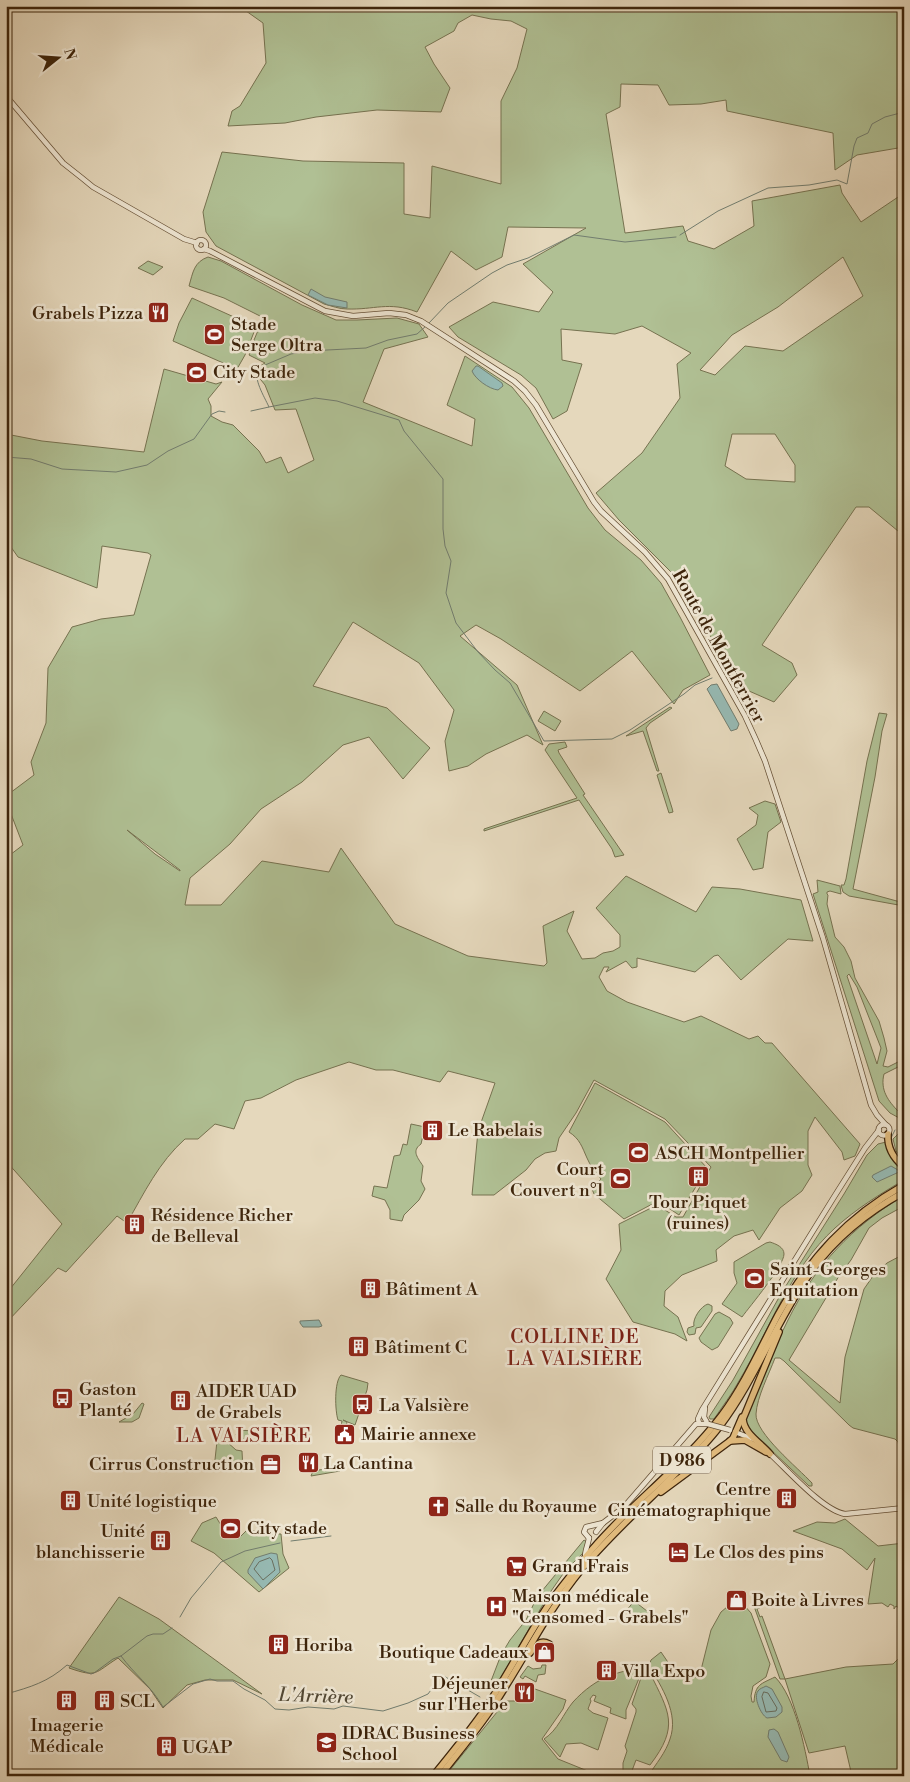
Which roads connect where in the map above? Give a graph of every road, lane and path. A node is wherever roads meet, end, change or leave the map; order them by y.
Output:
1 (6, 96) edge
2 (195, 244) junction
3 (206, 249) junction
4 (877, 1116) junction
5 (885, 1124) junction
6 (879, 1129) junction
7 (885, 1135) junction
8 (869, 1143) junction
9 (904, 1167) edge
10 (904, 1185) edge
11 (904, 1192) edge
12 (819, 1261) junction
13 (706, 1405) junction
14 (744, 1412) junction
15 (704, 1417) junction
16 (700, 1423) junction
17 (708, 1424) junction
18 (733, 1431) junction
19 (730, 1441) junction
20 (770, 1454) junction
21 (649, 1501) junction
22 (904, 1508) edge
23 (603, 1523) junction
24 (593, 1526) junction
25 (596, 1532) junction
26 (589, 1538) junction
27 (585, 1557) junction
28 (549, 1644) dead end
29 (523, 1659) junction
30 (433, 1776) edge
31 (440, 1776) edge

1 - 2 street, Route de Montferrier
2 - 3 street, Route de Montferrier
2 - 3 street, Route de Montferrier
3 - 4 street, Route de Montferrier
4 - 5 street, Route de Montferrier
4 - 6 street, Route de Montferrier
5 - 6 street
5 - 7 street
6 - 7 street
6 - 8 street
7 - 8 street
7 - 9 main road
8 - 13 street
10 - 27 main road, D 986
11 - 12 main road, D 986
12 - 14 main road, D 986
12 - 21 main road, D 986
13 - 15 street
13 - 16 street
14 - 18 main road, D 986
14 - 20 main road
15 - 16 street
15 - 17 street
16 - 17 street
16 - 23 street
17 - 18 street, bridge
18 - 19 main road, D 986
18 - 20 street
19 - 20 main road, D 986
19 - 21 main road, D 986
20 - 22 street
21 - 29 main road, D 986
23 - 24 street
23 - 25 street
24 - 25 street
24 - 26 street
25 - 26 street
26 - 27 street
27 - 30 main road, D 986
28 - 29 main road
29 - 31 main road, D 986

